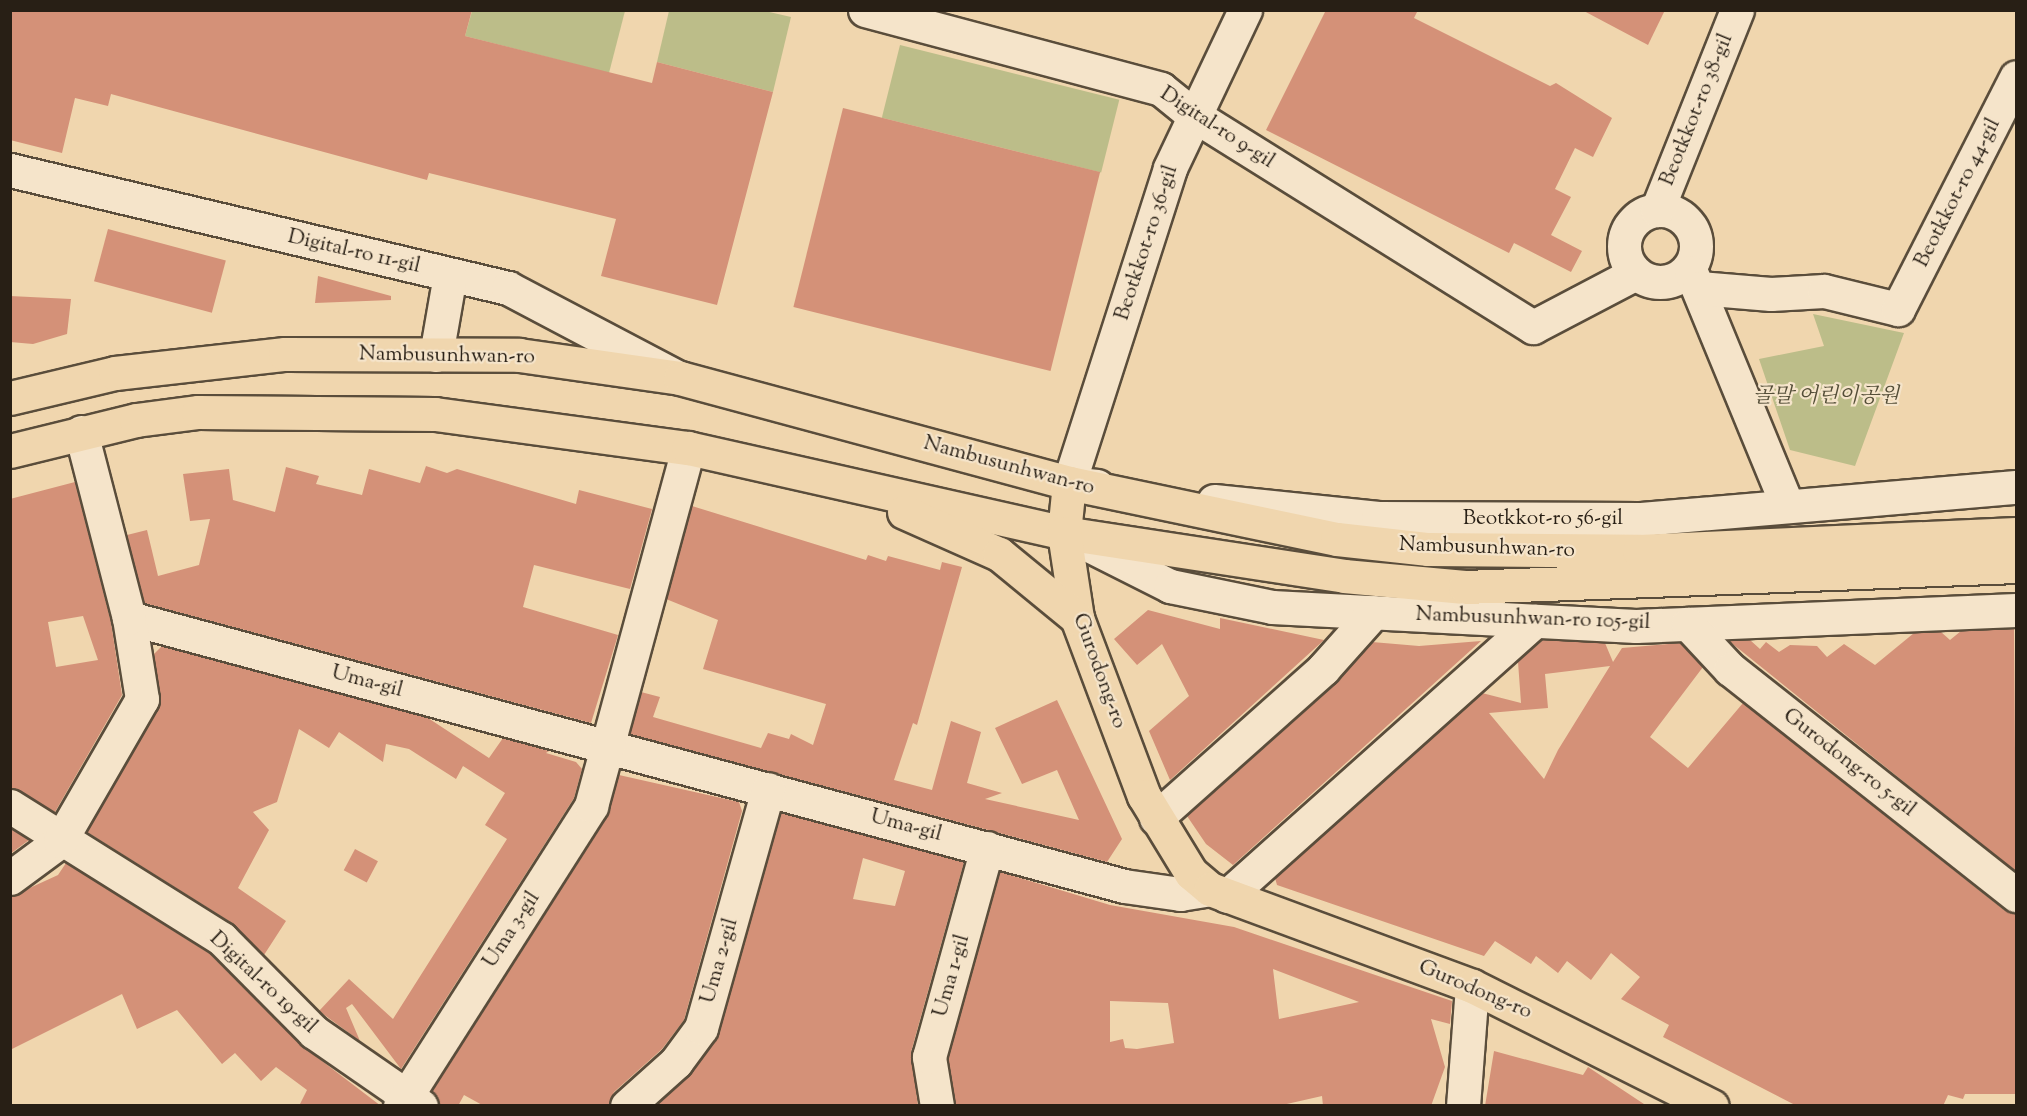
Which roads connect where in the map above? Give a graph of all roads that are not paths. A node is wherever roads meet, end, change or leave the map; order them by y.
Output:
1 (865, 10) edge
2 (1245, 10) edge
3 (1737, 10) edge
4 (2016, 77) edge
5 (1192, 114) junction
6 (10, 170) edge
7 (1657, 210) junction
8 (1636, 273) junction
9 (450, 275) junction
10 (1694, 278) junction
11 (436, 355) junction
12 (680, 378) junction
13 (10, 398) edge
14 (81, 432) junction
15 (688, 448) junction
16 (10, 451) edge
17 (831, 480) junction
18 (1069, 483) junction
19 (2016, 487) edge
20 (1787, 505) junction
21 (1064, 533) junction
22 (2016, 534) edge
23 (2016, 566) edge
24 (2016, 610) edge
25 (1374, 612) junction
26 (129, 618) junction
27 (1077, 618) junction
28 (1535, 621) junction
29 (1688, 624) junction
30 (605, 746) junction
31 (768, 789) junction
32 (10, 806) edge
33 (1156, 818) junction
34 (60, 841) junction
35 (987, 848) junction
36 (10, 878) edge
37 (1219, 893) junction
38 (2016, 895) edge
39 (1472, 987) junction
40 (409, 1102) edge
41 (627, 1106) edge
42 (937, 1106) edge
43 (1463, 1106) edge
44 (1712, 1106) edge

1 - 5 street, Digital-ro 9-gil
2 - 5 street, Beotkkot-ro 36-gil
3 - 7 street, Beotkkot-ro 38-gil
4 - 10 street, Beotkkot-ro 44-gil
5 - 8 street, Digital-ro 9-gil
5 - 18 street, Beotkkot-ro 36-gil
6 - 9 street, Digital-ro 11-gil
7 - 8 street, Beotkkot-ro 38-gil
7 - 10 street, Beotkkot-ro 38-gil
8 - 10 street
9 - 11 street
9 - 12 street, Digital-ro 11-gil
10 - 20 street
11 - 12 main road, Nambusunhwan-ro
11 - 13 main road, Nambusunhwan-ro
12 - 18 main road, Nambusunhwan-ro
14 - 15 main road, Nambusunhwan-ro
14 - 16 main road, Nambusunhwan-ro
14 - 26 street
15 - 17 main road, Nambusunhwan-ro
15 - 30 street
17 - 21 main road, Nambusunhwan-ro
17 - 27 main road
18 - 20 street, Beotkkot-ro 56-gil
18 - 21 main road, Gurodong-ro
18 - 22 main road, Nambusunhwan-ro
19 - 20 street, Beotkkot-ro 56-gil
21 - 23 main road, Nambusunhwan-ro
21 - 25 street, Nambusunhwan-ro 105-gil
21 - 27 main road, Gurodong-ro
24 - 29 street, Nambusunhwan-ro 105-gil
25 - 28 street, Nambusunhwan-ro 105-gil
25 - 33 street
26 - 30 street, Uma-gil
26 - 34 street
27 - 33 main road, Gurodong-ro
28 - 29 street, Nambusunhwan-ro 105-gil
28 - 37 street
29 - 38 street, Gurodong-ro 5-gil
30 - 31 street, Uma-gil
30 - 40 street, Uma 3-gil
31 - 35 street, Uma-gil
31 - 41 street, Uma 2-gil
32 - 34 street, Digital-ro 19-gil
33 - 37 main road, Gurodong-ro
34 - 36 street
34 - 40 street, Digital-ro 19-gil
35 - 37 street, Uma-gil
35 - 42 street, Uma 1-gil
37 - 39 main road, Gurodong-ro
39 - 43 street
39 - 44 main road, Gurodong-ro

